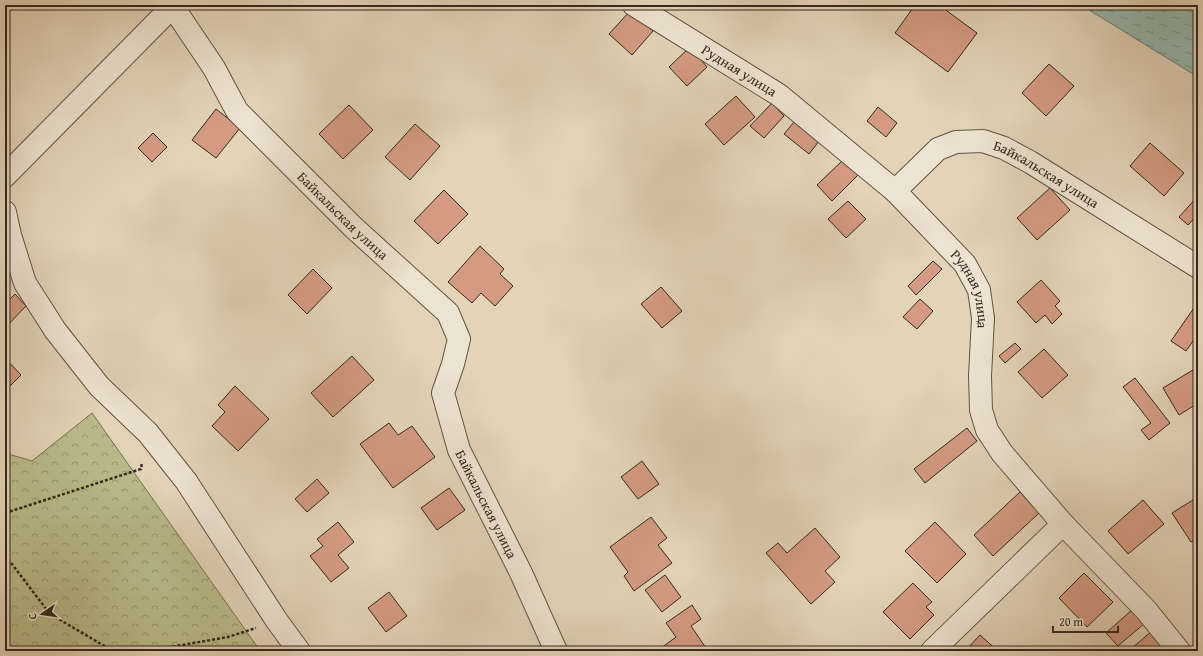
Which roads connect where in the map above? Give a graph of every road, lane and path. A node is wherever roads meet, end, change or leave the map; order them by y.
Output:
1 (634, 5) edge
2 (173, 6) edge
3 (5, 176) edge
4 (895, 191) junction
5 (5, 212) edge
6 (1198, 267) edge
7 (148, 433) junction
8 (5, 512) edge
9 (1063, 524) junction
10 (5, 555) edge
11 (277, 621) junction
12 (113, 651) edge
13 (148, 651) edge
14 (299, 651) edge
15 (556, 651) edge
16 (932, 651) edge
17 (1179, 651) edge

1 - 4 street, Рудная улица
2 - 3 street, Байкальская улица
2 - 15 street, Байкальская улица
4 - 6 street, Байкальская улица
4 - 9 street, Рудная улица
5 - 7 street
7 - 8 path
7 - 11 street
9 - 16 street
9 - 17 street, Рудная улица
10 - 12 path
11 - 13 path
11 - 14 street

